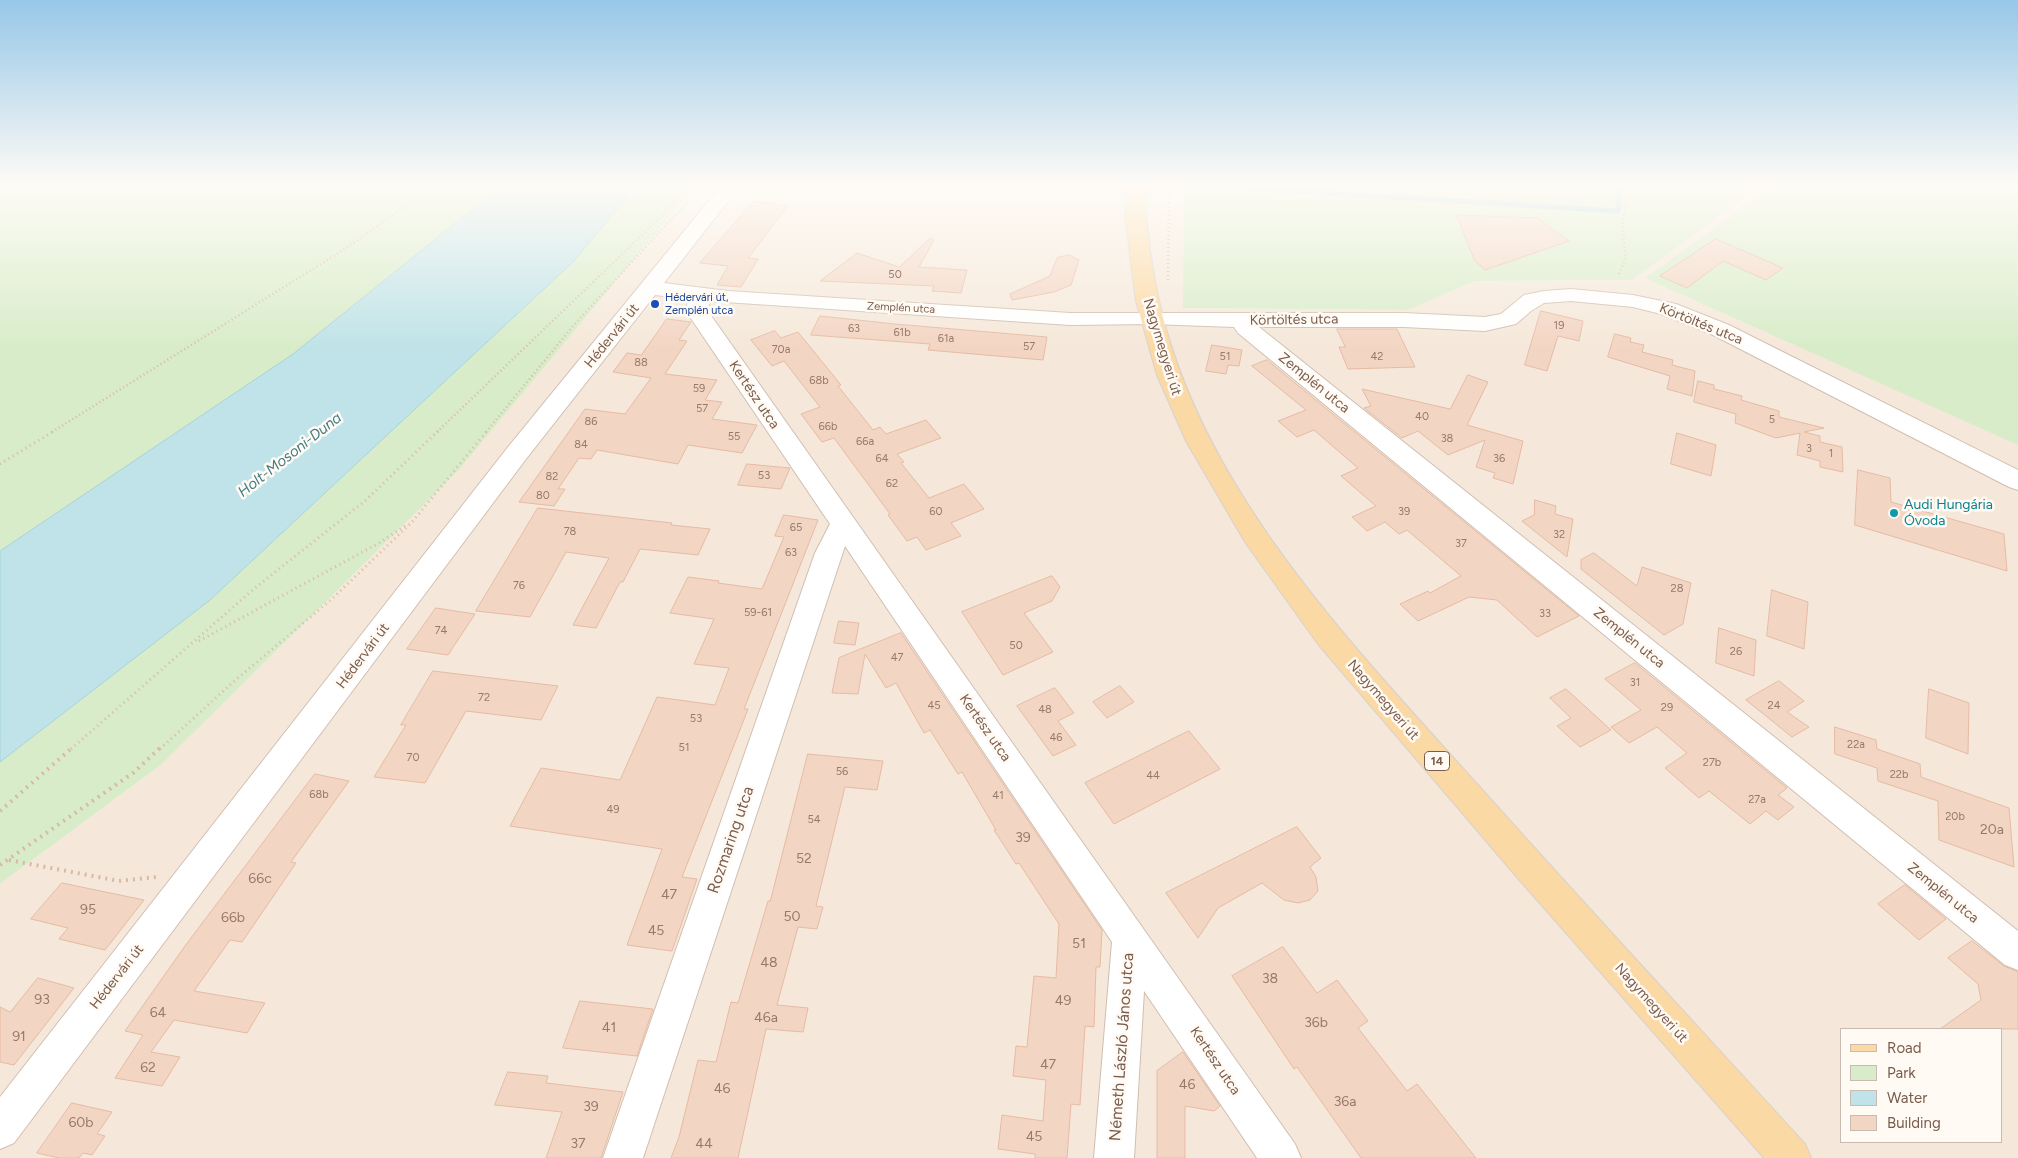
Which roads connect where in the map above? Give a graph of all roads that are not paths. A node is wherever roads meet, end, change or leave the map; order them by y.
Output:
1 (689, 240) edge
2 (1139, 240) edge
3 (651, 288) junction
4 (702, 295) junction
5 (1151, 318) junction
6 (1242, 321) junction
7 (2018, 481) edge
8 (843, 524) junction
9 (1130, 937) junction
10 (2018, 954) edge
11 (0, 1129) edge
12 (623, 1158) edge
13 (1114, 1158) edge
14 (1281, 1158) edge
15 (1791, 1158) edge

1 - 3 street, Hédervári út
2 - 5 main road, Nagymegyeri út / 14
3 - 4 street, Zemplén utca
3 - 11 street, Hédervári út
4 - 5 street, Zemplén utca
4 - 8 street, Kertész utca
5 - 6 street, Körtöltés utca
5 - 15 main road, Nagymegyeri út / 14
6 - 7 street, Körtöltés utca
6 - 10 street, Zemplén utca
8 - 9 street, Kertész utca
8 - 12 street, Rozmaring utca
9 - 13 street, Németh László János utca
9 - 14 street, Kertész utca

